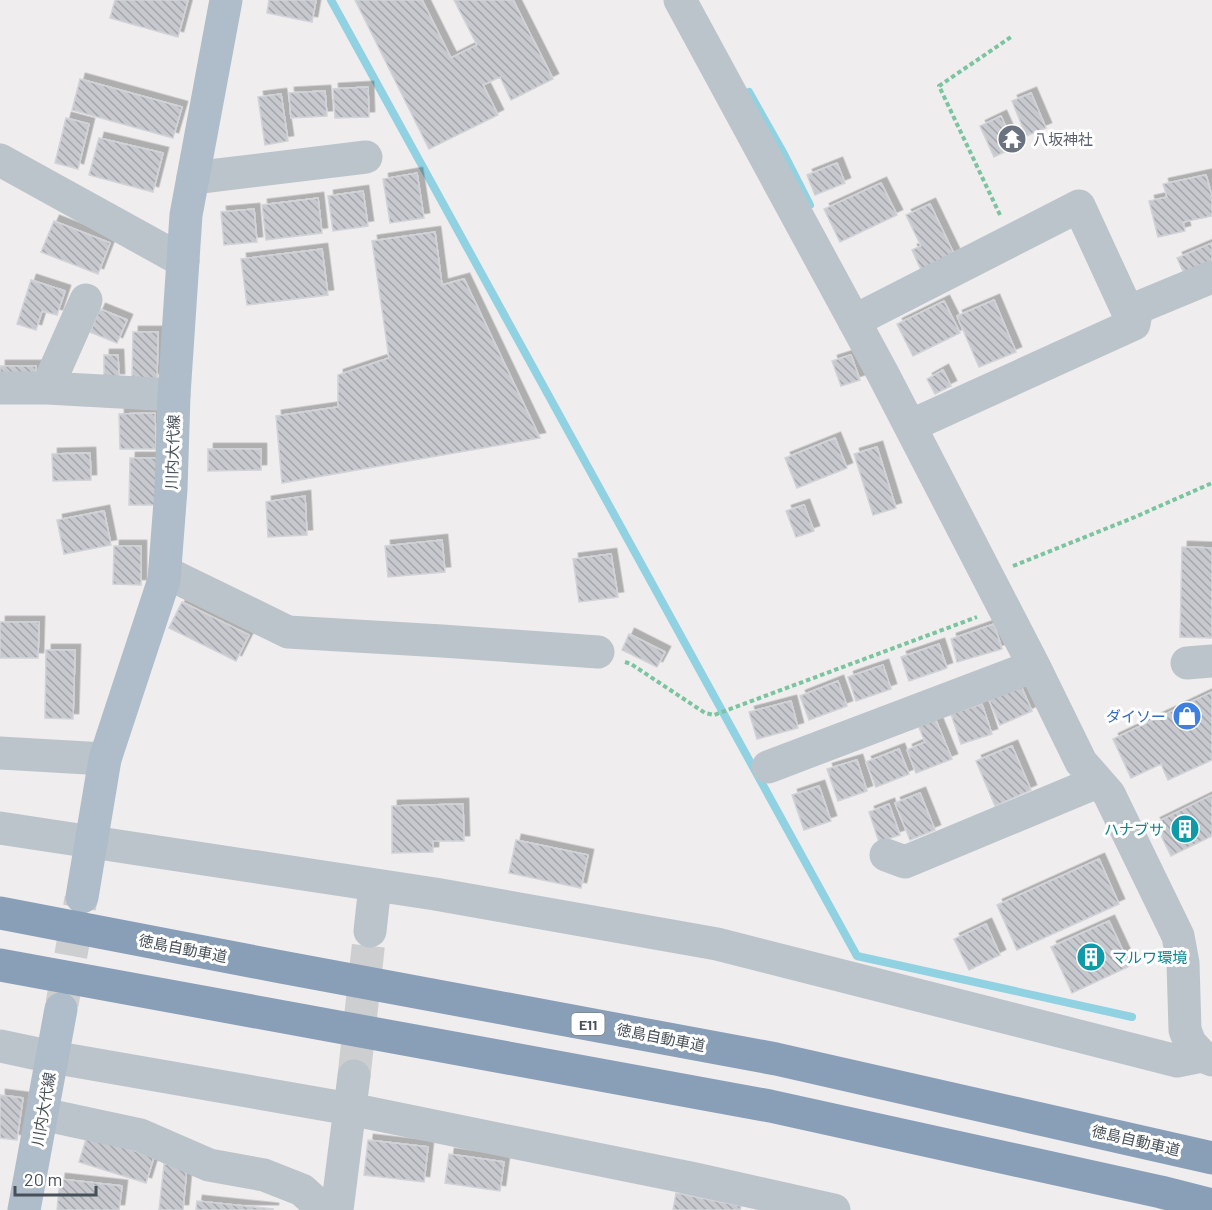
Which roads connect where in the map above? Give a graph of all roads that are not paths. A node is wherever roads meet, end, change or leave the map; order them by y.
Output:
1 (226, 0) edge
2 (690, 4) edge
3 (366, 157) dead end
4 (0, 160) edge
5 (193, 178) junction
6 (183, 261) junction
7 (1212, 278) edge
8 (86, 300) dead end
9 (1137, 308) junction
10 (854, 321) junction
11 (0, 388) edge
12 (47, 388) junction
13 (174, 395) junction
14 (910, 426) junction
15 (165, 572) junction
16 (598, 652) road end
17 (1034, 666) junction
18 (0, 753) edge
19 (105, 759) junction
20 (768, 767) dead end
21 (1097, 782) junction
22 (0, 828) edge
23 (91, 843) junction
24 (886, 855) dead end
25 (375, 885) junction
26 (82, 897) tunnel mouth
27 (0, 913) edge
28 (370, 931) tunnel mouth
29 (0, 965) edge
30 (62, 1009) tunnel mouth
31 (0, 1046) edge
32 (52, 1057) junction
33 (1207, 1058) edge
34 (354, 1076) tunnel mouth
35 (350, 1109) junction
36 (42, 1114) junction
37 (1212, 1158) edge
38 (1212, 1205) edge
39 (24, 1210) edge
40 (324, 1210) edge
41 (337, 1210) edge
42 (834, 1210) edge

1 - 5 main road, 川内大代線
2 - 10 street
3 - 5 street
4 - 6 street
5 - 6 main road, 川内大代線
6 - 13 main road, 川内大代線
7 - 9 street
8 - 12 street
9 - 10 street
9 - 14 street
10 - 14 street
11 - 12 street
12 - 13 street
13 - 15 main road, 川内大代線
14 - 17 street
15 - 16 street
15 - 19 main road, 川内大代線
17 - 20 street
17 - 21 street
18 - 19 street
19 - 23 main road, 川内大代線
21 - 24 street
21 - 33 street
22 - 23 street
23 - 25 street
23 - 26 main road, 川内大代線
25 - 28 street
25 - 33 street
27 - 37 highway, 徳島自動車道 / E11
29 - 38 highway
30 - 32 main road, 川内大代線
31 - 32 street
32 - 35 street
32 - 36 main road, 川内大代線
34 - 35 street
35 - 41 street
35 - 42 street
36 - 39 main road, 川内大代線
36 - 40 street

